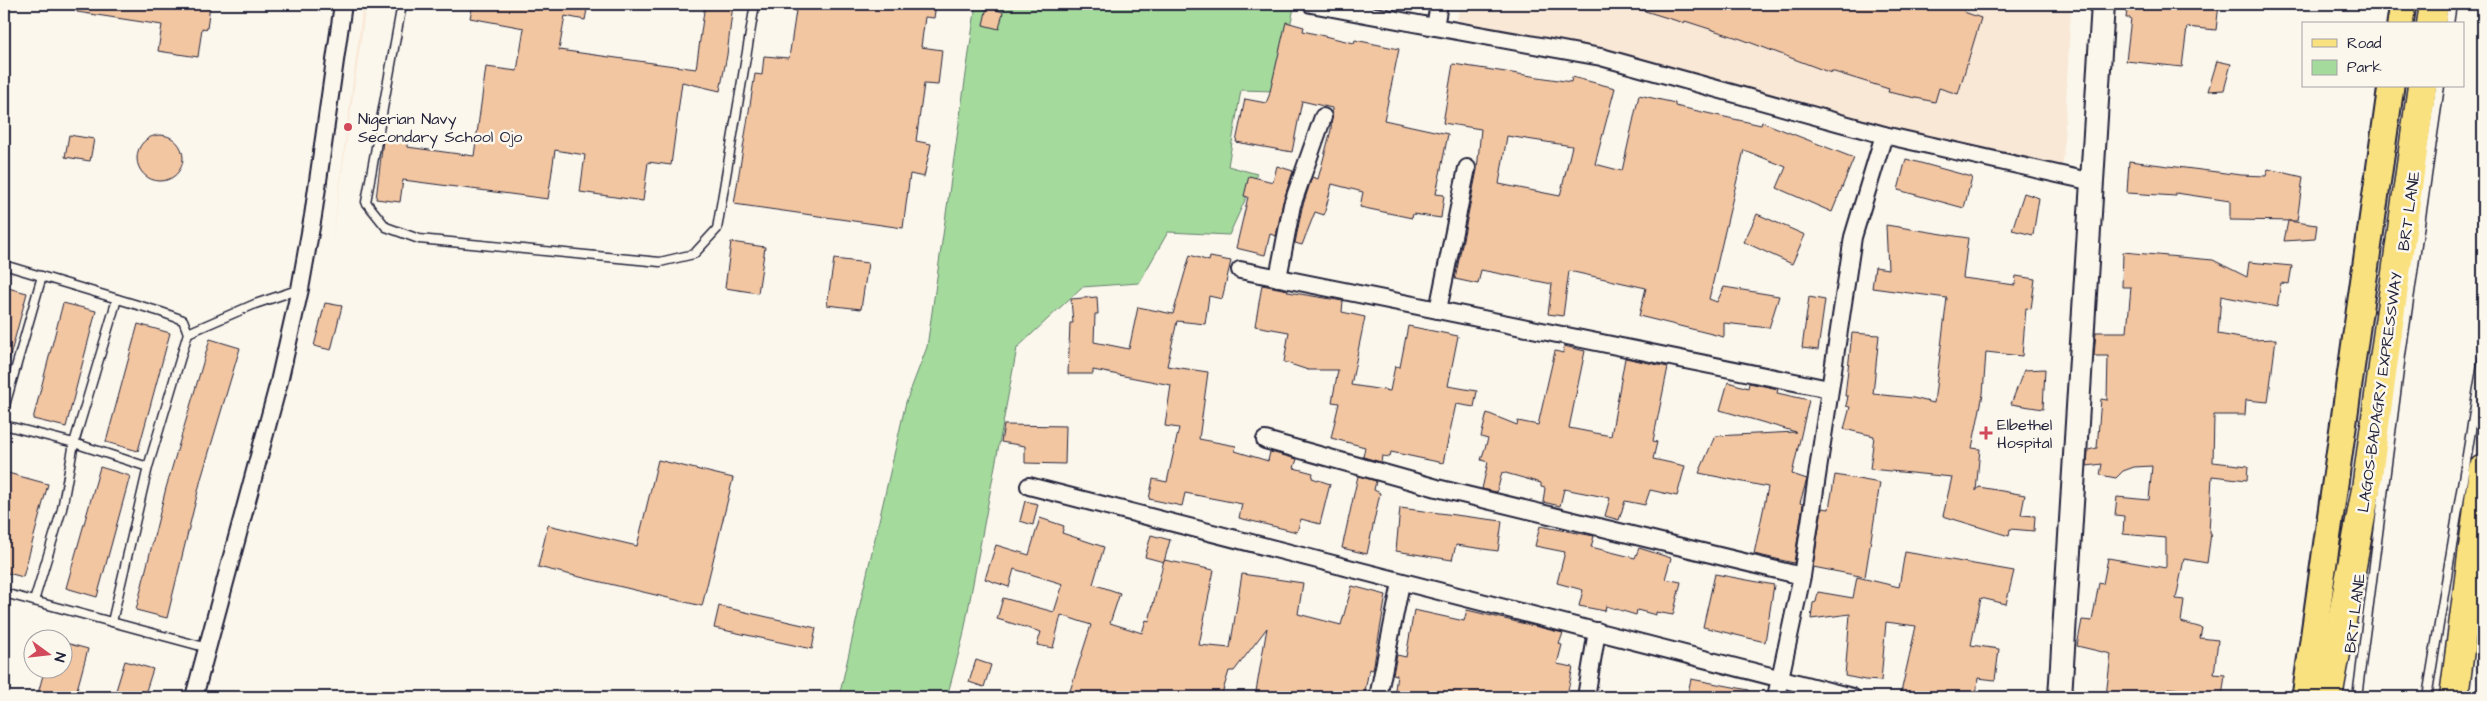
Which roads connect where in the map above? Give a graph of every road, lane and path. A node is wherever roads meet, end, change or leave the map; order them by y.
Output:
1 (343, 4) edge
2 (402, 4) edge
3 (755, 4) edge
4 (1311, 4) edge
5 (1439, 4) edge
6 (2088, 4) edge
7 (2103, 4) edge
8 (2403, 4) edge
9 (2434, 4) edge
10 (2452, 4) edge
11 (2400, 22) edge
12 (2431, 22) edge
13 (2449, 22) edge
14 (1435, 27) junction
15 (2391, 88) edge
16 (2422, 88) edge
17 (2440, 88) edge
18 (1323, 116) dead end
19 (1884, 135) junction
20 (1467, 168) dead end
21 (2086, 181) junction
22 (4, 265) edge
23 (1240, 270) dead end
24 (42, 276) junction
25 (1278, 278) junction
26 (300, 289) junction
27 (117, 299) junction
28 (1438, 310) junction
29 (188, 333) junction
30 (2483, 358) edge
31 (1829, 389) junction
32 (4, 409) edge
33 (4, 425) edge
34 (1265, 440) dead end
35 (74, 444) junction
36 (148, 467) junction
37 (2483, 469) edge
38 (1029, 486) dead end
39 (1802, 576) junction
40 (1401, 583) junction
41 (4, 593) edge
42 (34, 601) junction
43 (112, 622) junction
44 (1597, 631) junction
45 (208, 648) junction
46 (1779, 679) junction
47 (194, 697) edge
48 (1378, 697) edge
49 (1586, 697) edge
50 (1776, 697) edge
51 (1852, 697) edge
52 (2048, 697) edge
53 (2060, 697) edge
54 (2304, 697) edge
55 (2328, 697) edge
56 (2357, 697) edge
57 (2427, 697) edge
58 (2454, 697) edge

1 - 26 street
2 - 3 lane
4 - 14 street
5 - 14 street
6 - 21 main road
7 - 21 main road
8 - 11 main road
9 - 12 highway
10 - 13 lane
14 - 19 street
15 - 54 main road, LAGOS-BADAGRY EXPRESSWAY
16 - 55 highway, LAGOS-BADAGRY EXPRESSWAY
17 - 56 lane, BRT LANE
18 - 25 street
19 - 21 street
19 - 31 street
20 - 28 street
21 - 52 main road
21 - 53 main road
22 - 24 lane
23 - 25 street
24 - 27 lane
24 - 32 lane
25 - 28 street
26 - 29 lane
26 - 45 street
27 - 29 lane
27 - 35 lane
28 - 31 street
29 - 36 lane
30 - 57 lane
31 - 39 street
33 - 35 lane
34 - 39 street
35 - 36 lane
35 - 42 lane
36 - 43 lane
37 - 58 highway
38 - 40 street
39 - 46 street
40 - 44 street
40 - 48 street
41 - 42 lane
42 - 43 lane
43 - 45 lane
44 - 46 street
44 - 49 street
45 - 47 street
46 - 50 street
46 - 51 street

